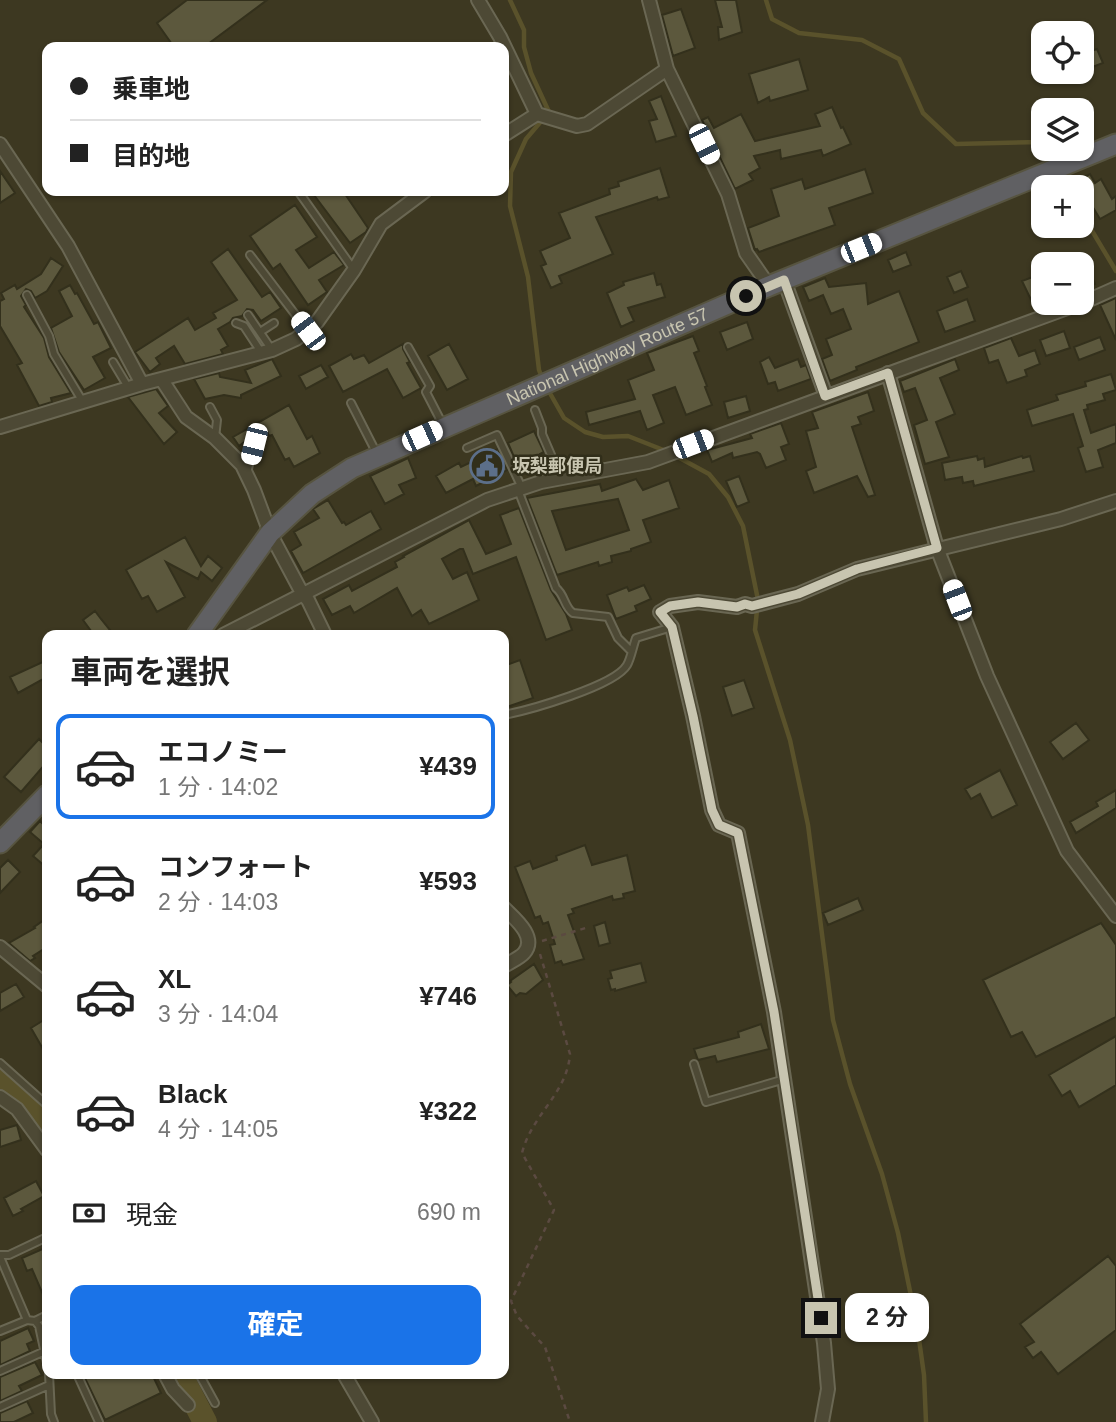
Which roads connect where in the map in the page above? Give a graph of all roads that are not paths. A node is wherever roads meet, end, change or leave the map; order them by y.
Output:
1 (478, 0) edge
2 (649, 0) edge
3 (502, 42) edge
4 (509, 56) edge
5 (667, 69) junction
6 (537, 114) junction
7 (509, 132) edge
8 (0, 144) edge
9 (1116, 144) edge
10 (302, 196) edge
11 (418, 196) edge
12 (250, 255) dead end
13 (354, 271) junction
14 (776, 283) junction
15 (1115, 288) edge
16 (27, 295) dead end
17 (248, 315) dead end
18 (236, 323) dead end
19 (274, 323) dead end
20 (308, 331) junction
21 (260, 332) junction
22 (408, 347) dead end
23 (267, 352) junction
24 (113, 362) dead end
25 (888, 373) junction
26 (162, 380) junction
27 (135, 386) junction
28 (825, 396) junction
29 (83, 402) junction
30 (351, 403) dead end
31 (210, 407) dead end
32 (535, 410) dead end
33 (0, 427) edge
34 (444, 427) junction
35 (261, 436) dead end
36 (215, 438) junction
37 (467, 447) dead end
38 (378, 455) junction
39 (247, 475) junction
40 (561, 478) junction
41 (520, 489) junction
42 (1116, 501) edge
43 (270, 533) junction
44 (937, 548) junction
45 (302, 593) junction
46 (672, 627) junction
47 (201, 630) edge
48 (232, 630) edge
49 (323, 630) edge
50 (631, 651) junction
51 (509, 714) edge
52 (42, 800) edge
53 (0, 843) edge
54 (509, 914) edge
55 (1116, 916) edge
56 (0, 947) edge
57 (509, 963) edge
58 (42, 982) edge
59 (0, 1063) edge
60 (694, 1064) dead end
61 (785, 1079) junction
62 (0, 1097) edge
63 (42, 1101) edge
64 (42, 1143) edge
65 (42, 1239) edge
66 (0, 1256) edge
67 (42, 1319) edge
68 (27, 1320) junction
69 (37, 1323) junction
70 (42, 1326) edge
71 (0, 1331) edge
72 (42, 1340) edge
73 (42, 1352) edge
74 (0, 1371) edge
75 (48, 1379) edge
76 (79, 1379) edge
77 (168, 1379) edge
78 (202, 1379) edge
79 (347, 1379) edge
80 (49, 1385) junction
81 (215, 1403) dead end
82 (188, 1405) dead end
83 (0, 1408) edge
84 (53, 1422) edge
85 (99, 1422) edge
86 (372, 1422) edge
87 (822, 1422) edge

1 - 3 street
2 - 5 street
4 - 6 street
5 - 6 street
5 - 14 street
6 - 7 street
8 - 27 street
9 - 14 highway, National Highway Route 57
10 - 13 lane
11 - 13 street
12 - 20 lane
13 - 20 street
14 - 28 street
14 - 34 highway, National Highway Route 57
15 - 25 street
16 - 29 lane
17 - 21 lane
18 - 23 lane
19 - 21 lane
20 - 23 street
21 - 23 lane
22 - 34 lane
23 - 26 street
24 - 27 lane
25 - 28 street
25 - 44 street
26 - 27 street
26 - 36 street
27 - 29 street
28 - 40 street
29 - 33 street
30 - 38 lane
31 - 36 lane
32 - 40 lane
34 - 38 highway, National Highway Route 57
35 - 39 lane
36 - 39 street
37 - 41 lane
38 - 43 highway, National Highway Route 57
39 - 43 street
40 - 41 street
41 - 45 street
41 - 50 lane
42 - 44 street
43 - 45 street
43 - 47 highway, National Highway Route 57
44 - 46 street
44 - 55 street
45 - 48 street
45 - 49 street
46 - 50 lane
46 - 61 street
50 - 51 lane
52 - 53 highway
54 - 57 street
56 - 58 street
59 - 63 lane
60 - 61 lane
61 - 87 street
62 - 64 street
65 - 66 lane
66 - 68 lane
67 - 69 lane
68 - 69 lane
68 - 71 lane
69 - 70 lane
69 - 72 lane
73 - 74 lane
75 - 80 lane
76 - 85 lane
77 - 82 street
78 - 81 lane
79 - 86 street
80 - 83 lane
80 - 84 lane

